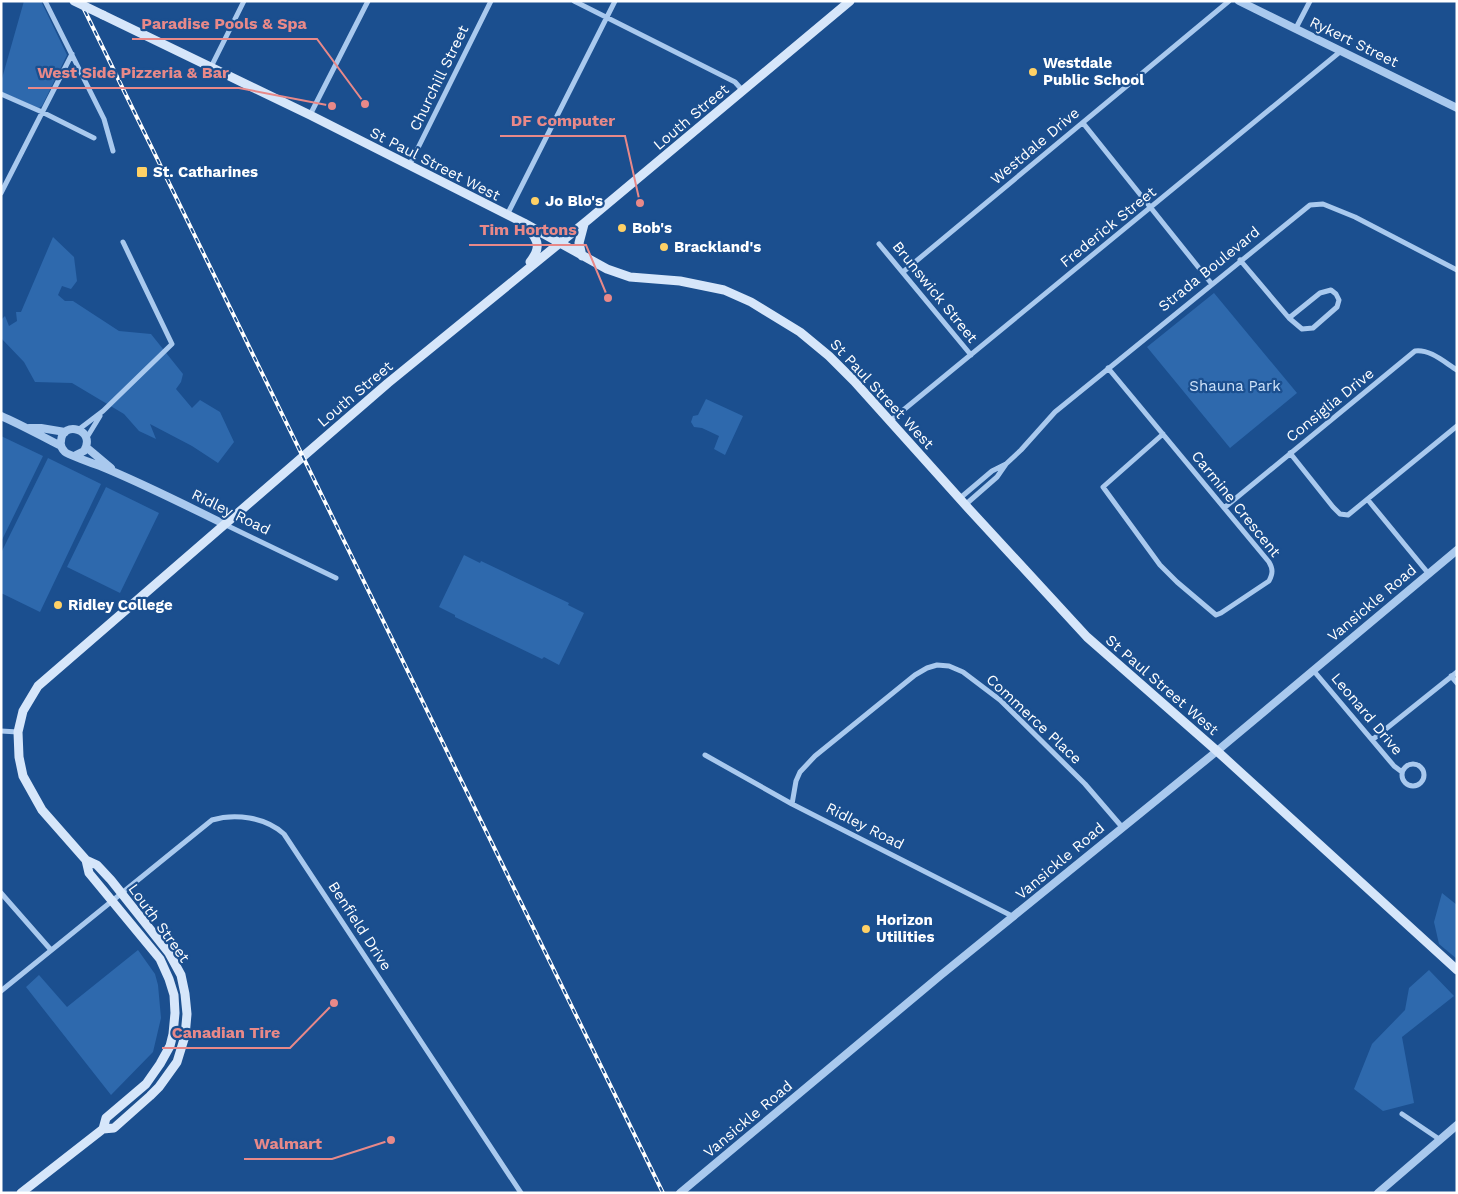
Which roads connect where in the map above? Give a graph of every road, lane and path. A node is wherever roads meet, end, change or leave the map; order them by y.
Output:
1 (45, 1) edge
2 (74, 1) edge
3 (244, 1) edge
4 (368, 1) edge
5 (491, 1) edge
6 (574, 1) edge
7 (615, 1) edge
8 (850, 1) edge
9 (1229, 1) edge
10 (1239, 1) edge
11 (1310, 1) edge
12 (607, 18) junction
13 (1296, 28) junction
14 (1341, 51) junction
15 (72, 54) junction
16 (211, 67) junction
17 (743, 92) junction
18 (1, 94) edge
19 (1457, 108) edge
20 (42, 112) junction
21 (310, 116) junction
22 (1083, 123) junction
23 (94, 138) dead end
24 (113, 151) dead end
25 (409, 166) junction
26 (1, 193) edge
27 (1151, 207) junction
28 (507, 216) junction
29 (585, 222) junction
30 (524, 223) junction
31 (123, 242) dead end
32 (559, 243) junction
33 (879, 244) dead end
34 (582, 256) junction
35 (1240, 260) junction
36 (1457, 270) edge
37 (904, 272) junction
38 (518, 276) junction
39 (1211, 283) junction
40 (1289, 318) junction
41 (971, 355) junction
42 (1108, 368) junction
43 (1457, 370) edge
44 (104, 411) junction
45 (1, 416) edge
46 (890, 421) junction
47 (1457, 426) edge
48 (30, 428) junction
49 (78, 430) junction
50 (65, 432) junction
51 (1163, 434) junction
52 (86, 443) junction
53 (61, 446) junction
54 (1290, 453) junction
55 (76, 456) junction
56 (115, 471) junction
57 (1368, 500) junction
58 (962, 502) junction
59 (1224, 508) junction
60 (224, 524) junction
61 (1457, 550) edge
62 (1428, 573) junction
63 (336, 578) dead end
64 (1313, 670) junction
65 (1457, 672) edge
66 (1451, 676) junction
67 (1457, 683) edge
68 (1, 731) edge
69 (18, 732) junction
70 (1372, 740) junction
71 (1216, 751) junction
72 (705, 756) dead end
73 (1402, 772) junction
74 (792, 804) junction
75 (1122, 827) junction
76 (86, 860) junction
77 (1, 893) edge
78 (121, 893) junction
79 (112, 900) junction
80 (1014, 917) junction
81 (51, 950) junction
82 (1457, 970) edge
83 (1, 991) edge
84 (1402, 1114) dead end
85 (1457, 1124) edge
86 (104, 1129) junction
87 (1439, 1139) junction
88 (21, 1193) edge
89 (521, 1193) edge
90 (680, 1193) edge
91 (1378, 1193) edge

1 - 15 street
2 - 16 main road, St Paul Street West, bridge
3 - 16 street
4 - 21 street
5 - 25 street, Churchill Street
6 - 12 street
7 - 12 street
8 - 17 main road, Louth Street
9 - 22 street, Westdale Drive
10 - 13 street, Rykert Street
11 - 13 street
12 - 17 street
12 - 28 street
13 - 14 street, Rykert Street
14 - 19 street, Rykert Street
14 - 27 street, Frederick Street
15 - 20 street
15 - 24 street
16 - 21 main road, St Paul Street West
17 - 29 main road, Louth Street
18 - 20 street
20 - 23 street
20 - 26 street
21 - 25 main road, St Paul Street West
22 - 27 street
22 - 37 street, Westdale Drive
25 - 28 main road, St Paul Street West
27 - 39 street
27 - 41 street, Frederick Street
28 - 30 main road, St Paul Street West
29 - 32 main road, Louth Street
29 - 34 main road
30 - 32 main road, St Paul Street West
30 - 38 main road
31 - 44 street
32 - 34 main road, St Paul Street West
32 - 38 main road, Louth Street
33 - 37 street, Brunswick Street
34 - 46 main road, St Paul Street West
35 - 36 street, Strada Boulevard
35 - 39 street, Strada Boulevard
35 - 40 street
37 - 41 street, Brunswick Street
38 - 60 main road, Louth Street
39 - 42 street, Strada Boulevard
40 - 40 street
41 - 46 street, Frederick Street
42 - 51 street, Carmine Crescent
42 - 58 street, Strada Boulevard
43 - 54 street, Consiglia Drive
44 - 49 street
44 - 52 street
45 - 48 street
46 - 58 main road, St Paul Street West
47 - 57 street
48 - 50 street
48 - 53 street
49 - 50 street
49 - 52 street
50 - 53 street
51 - 59 street, Carmine Crescent
51 - 59 street, Carmine Crescent
52 - 55 street
52 - 56 street, Ridley Road
53 - 55 street
54 - 57 street
54 - 59 street, Consiglia Drive
55 - 56 street, Ridley Road
56 - 60 street, Ridley Road
57 - 62 street
58 - 71 main road, St Paul Street West
60 - 63 street, Ridley Road
60 - 69 main road, Louth Street
61 - 62 street, Vansickle Road
62 - 64 street, Vansickle Road
64 - 70 street, Leonard Drive
64 - 71 street, Vansickle Road
65 - 66 street
66 - 67 street
66 - 70 street
68 - 69 street
69 - 76 main road, Louth Street
70 - 73 street, Leonard Drive
71 - 75 street, Vansickle Road
71 - 82 main road, St Paul Street West
72 - 74 street, Ridley Road
73 - 73 street, Leonard Drive
74 - 75 street, Commerce Place
74 - 80 street, Ridley Road
75 - 80 street, Vansickle Road
76 - 78 main road, Louth Street
76 - 79 main road, Louth Street
77 - 81 street
78 - 79 street, Benfield Drive
78 - 86 main road, Louth Street
78 - 89 street, Benfield Drive
79 - 81 street, Benfield Drive
79 - 86 main road, Louth Street
80 - 90 street, Vansickle Road
81 - 83 street, Benfield Drive
84 - 87 street
85 - 87 street
86 - 88 main road, Louth Street
87 - 91 street

